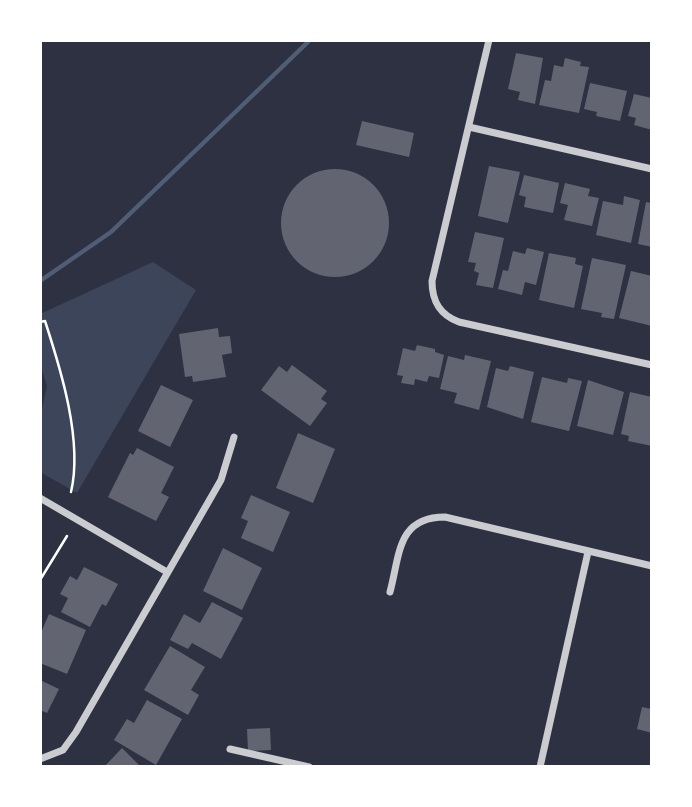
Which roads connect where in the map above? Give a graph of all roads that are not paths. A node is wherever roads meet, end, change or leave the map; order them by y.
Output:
1 (489, 40) edge
2 (469, 127) junction
3 (652, 169) edge
4 (652, 365) edge
5 (234, 437) dead end
6 (40, 498) edge
7 (588, 552) junction
8 (652, 566) edge
9 (167, 572) junction
10 (390, 592) dead end
11 (230, 749) dead end
12 (41, 759) edge
13 (309, 767) edge
14 (540, 767) edge

1 - 2 street
2 - 3 street
2 - 4 street
5 - 9 street
6 - 9 street
7 - 8 street
7 - 10 street
7 - 14 street
9 - 12 street
11 - 13 street

